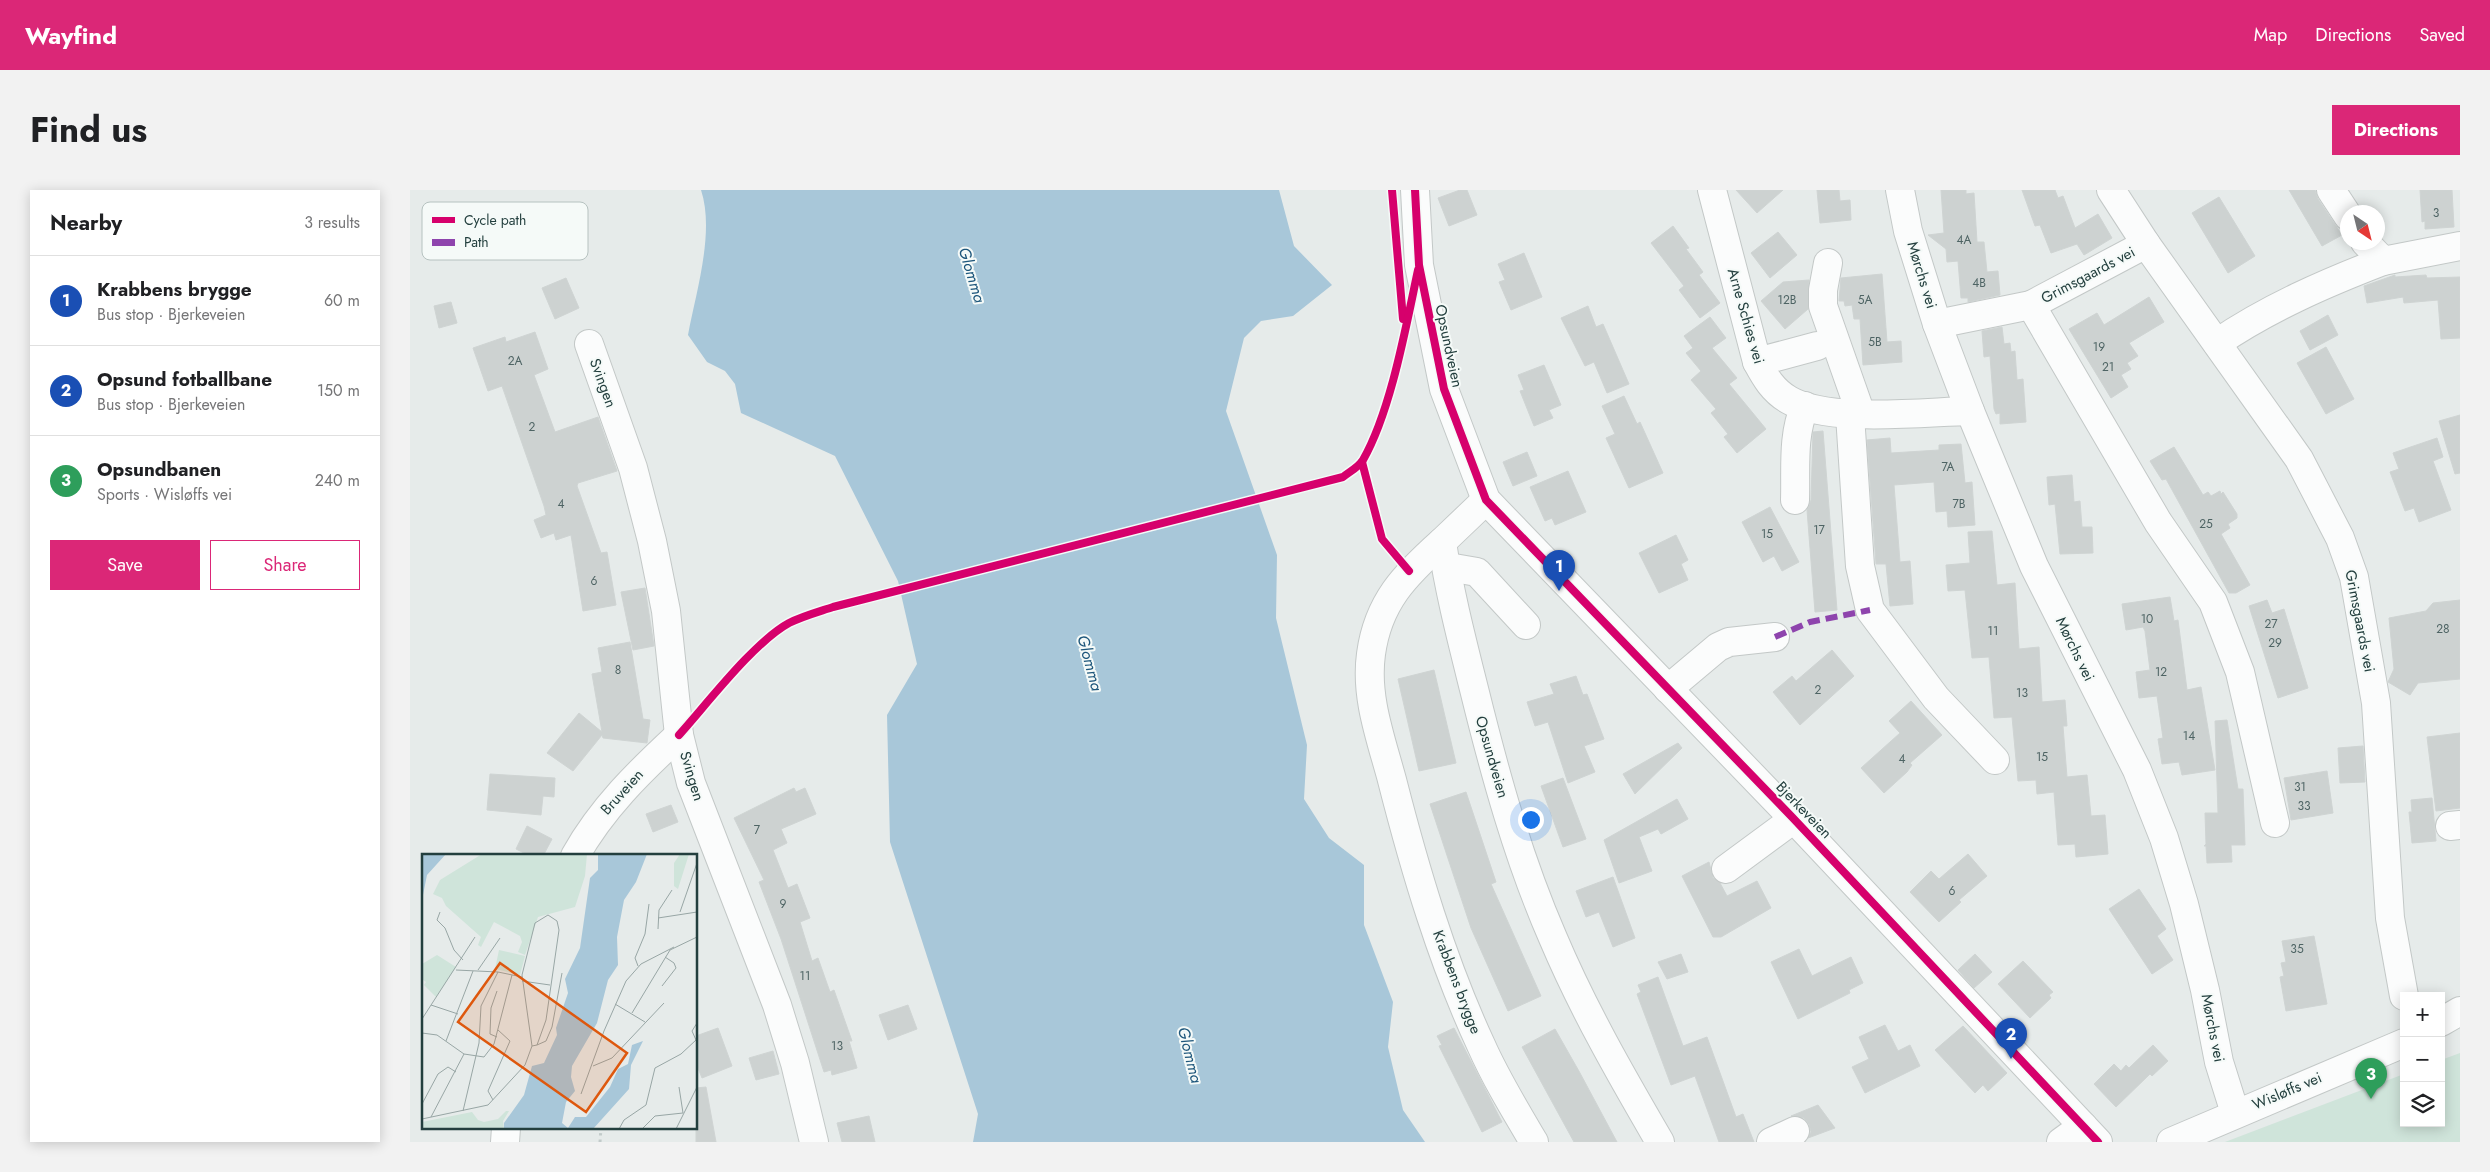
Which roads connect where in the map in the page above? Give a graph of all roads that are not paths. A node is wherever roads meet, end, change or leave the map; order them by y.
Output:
1 (1415, 190) edge
2 (1712, 190) edge
3 (1900, 190) edge
4 (2111, 190) edge
5 (2331, 190) edge
6 (2341, 205) edge
7 (2146, 244) junction
8 (2460, 246) edge
9 (2374, 252) edge
10 (1828, 263) dead end
11 (2031, 305) junction
12 (1937, 324) junction
13 (2217, 342) junction
14 (589, 344) dead end
15 (1816, 346) dead end
16 (1757, 362) junction
17 (1805, 406) junction
18 (1970, 411) junction
19 (1856, 414) junction
20 (1486, 500) junction
21 (1795, 500) dead end
22 (1442, 542) junction
23 (1448, 568) junction
24 (1526, 625) dead end
25 (1775, 636) dead end
26 (1668, 689) junction
27 (680, 736) junction
28 (1995, 760) dead end
29 (1792, 817) junction
30 (2275, 823) dead end
31 (576, 854) edge
32 (1726, 869) dead end
33 (2403, 992) edge
34 (2460, 1011) edge
35 (2445, 1020) edge
36 (2400, 1045) edge
37 (2235, 1113) junction
38 (2090, 1134) edge
39 (814, 1142) edge
40 (1534, 1142) edge
41 (1660, 1142) edge
42 (2060, 1142) edge
43 (2171, 1142) edge

1 - 20 street, Opsundveien
2 - 16 street, Arne Schies vei
3 - 12 street, Mørchs vei
4 - 7 street, Grimsgaards vei
5 - 6 street
7 - 11 street, Grimsgaards vei
7 - 13 street, Grimsgaards vei
8 - 9 street
9 - 13 street
10 - 19 street
11 - 12 street, Grimsgaards vei
11 - 30 street, Grimsgaards vei
12 - 18 street, Mørchs vei
13 - 33 street, Grimsgaards vei
14 - 27 street, Svingen
15 - 16 street
16 - 17 street, Arne Schies vei
17 - 19 street, Arne Schies vei
17 - 21 street
18 - 19 street, Arne Schies vei
18 - 37 street, Mørchs vei
19 - 28 street
20 - 22 street
20 - 26 street, Bjerkeveien
22 - 23 street, Opsundveien
22 - 40 street, Krabbens brygge
23 - 24 street
23 - 41 street, Opsundveien
25 - 26 street
26 - 29 street, Bjerkeveien
27 - 31 street, Bruveien
27 - 39 street, Svingen
29 - 32 street, Bjerkeveien
29 - 38 street, Bjerkeveien
34 - 35 street
36 - 37 street, Wisløffs vei
37 - 43 street, Wisløffs vei
38 - 42 street

